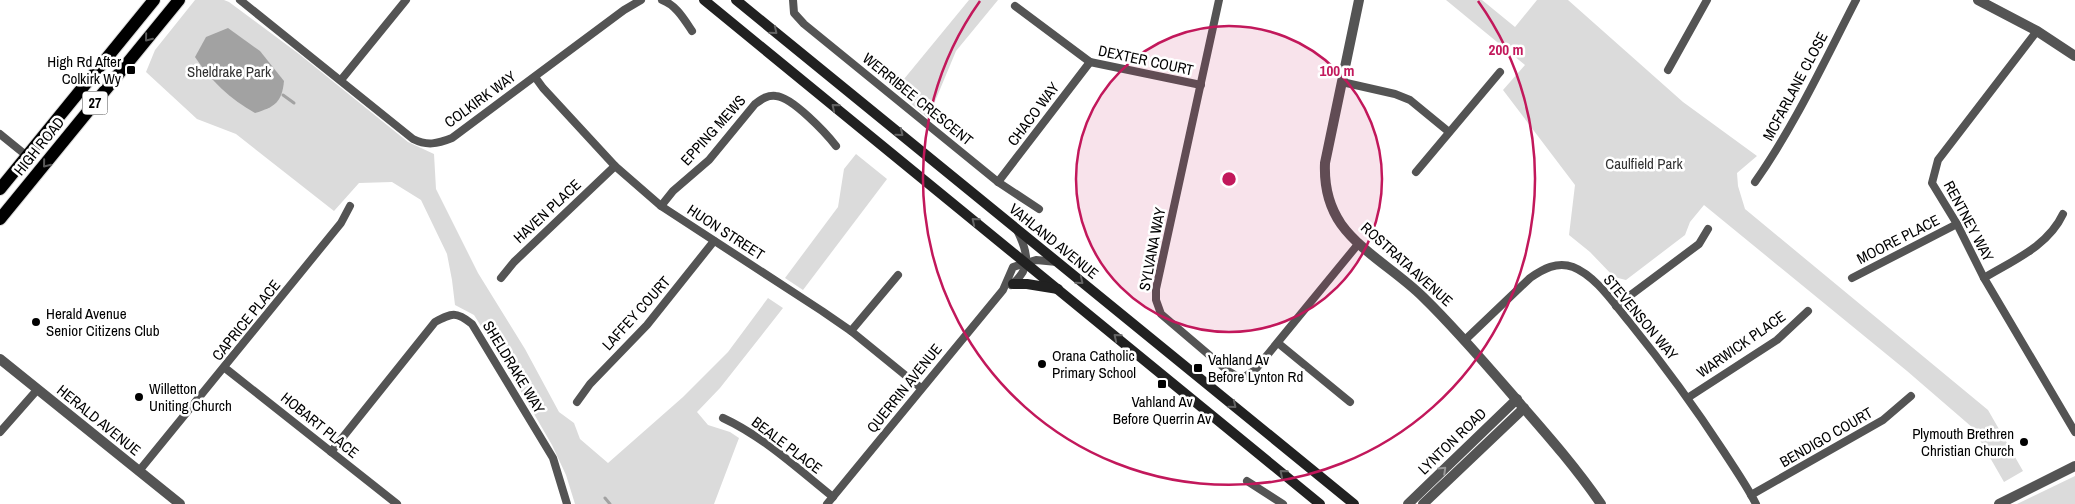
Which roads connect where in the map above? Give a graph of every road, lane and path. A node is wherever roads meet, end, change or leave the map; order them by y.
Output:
1 (154, 0) edge
2 (179, 0) edge
3 (240, 0) edge
4 (406, 0) edge
5 (641, 0) edge
6 (662, 0) edge
7 (704, 0) edge
8 (736, 0) edge
9 (793, 0) edge
10 (1219, 0) edge
11 (1359, 0) edge
12 (1707, 0) edge
13 (1856, 0) edge
14 (1978, 0) edge
15 (1015, 6) dead end
16 (692, 31) dead end
17 (2037, 32) junction
18 (2075, 56) edge
19 (1090, 62) junction
20 (1668, 70) dead end
21 (1500, 72) dead end
22 (535, 77) junction
23 (341, 80) junction
24 (1342, 82) junction
25 (1201, 85) junction
26 (1449, 132) junction
27 (0, 134) edge
28 (836, 146) dead end
29 (27, 156) junction
30 (615, 166) junction
31 (1416, 172) dead end
32 (998, 182) junction
33 (1755, 182) dead end
34 (0, 189) edge
35 (350, 206) dead end
36 (661, 206) junction
37 (1039, 209) dead end
38 (2063, 214) dead end
39 (0, 219) edge
40 (1957, 224) junction
41 (1017, 229) junction
42 (1708, 229) dead end
43 (714, 241) junction
44 (1359, 244) junction
45 (1026, 262) junction
46 (1057, 262) junction
47 (898, 275) dead end
48 (501, 278) dead end
49 (1852, 278) dead end
50 (1984, 278) junction
51 (1013, 284) junction
52 (1002, 290) junction
53 (1059, 290) junction
54 (1616, 306) junction
55 (1808, 311) dead end
56 (851, 331) junction
57 (1464, 340) junction
58 (1278, 343) junction
59 (0, 359) edge
60 (225, 368) junction
61 (921, 388) junction
62 (37, 390) junction
63 (1911, 396) dead end
64 (1689, 397) junction
65 (1516, 399) junction
66 (577, 402) dead end
67 (1350, 402) dead end
68 (1524, 408) junction
69 (723, 418) dead end
70 (0, 432) edge
71 (2075, 432) edge
72 (331, 452) junction
73 (2075, 466) edge
74 (139, 471) junction
75 (1248, 481) dead end
76 (1752, 495) junction
77 (830, 501) edge
78 (180, 504) edge
79 (397, 504) edge
80 (566, 504) edge
81 (1283, 504) edge
82 (1320, 504) edge
83 (1354, 504) edge
84 (1408, 504) edge
85 (1422, 504) edge
86 (1601, 504) edge
87 (1756, 504) edge
88 (1999, 504) edge

1 - 29 main road, HIGH ROAD / 27
2 -> 39 main road, HIGH ROAD / 27
3 - 23 street, COLKIRK WAY
4 - 23 street
5 - 22 street, COLKIRK WAY
6 - 16 street
45 -> 7 main road
8 -> 41 main road, VAHLAND AVENUE
9 - 32 street, WERRIBEE CRESCENT
10 - 25 street, SYLVANA WAY
11 - 24 street, ROSTRATA AVENUE
12 - 20 street
13 - 33 street, MCFARLANE CLOSE
14 - 17 street
15 - 19 street, DEXTER COURT
17 - 18 street
17 - 40 street, RENTNEY WAY
19 - 25 street, DEXTER COURT
19 - 32 street, CHACO WAY
21 - 26 street
22 - 23 street, COLKIRK WAY
22 - 30 street, HUON STREET
24 - 26 street
24 - 44 street, ROSTRATA AVENUE
25 - 58 street, SYLVANA WAY
26 - 31 street
27 - 29 street
28 - 36 street, EPPING MEWS
29 - 34 main road, HIGH ROAD / 27
30 - 36 street, HUON STREET
30 - 48 street, HAVEN PLACE
32 - 37 street, WERRIBEE CRESCENT
35 - 60 street, CAPRICE PLACE
36 - 43 street, HUON STREET
38 - 50 street
40 - 49 street, MOORE PLACE
40 - 50 street, RENTNEY WAY
41 - 45 street
41 - 46 main road, VAHLAND AVENUE
42 - 54 street
43 - 56 street, HUON STREET
43 - 66 street, LAFFEY COURT
44 - 57 street, ROSTRATA AVENUE
44 - 58 street, SYLVANA WAY
45 - 46 street
45 - 51 street
45 - 52 street, QUERRIN AVENUE
45 - 53 main road
46 -> 83 main road, VAHLAND AVENUE
47 - 56 street
50 - 71 street, RENTNEY WAY
51 - 52 street, QUERRIN AVENUE
51 - 53 main road
52 - 61 street, QUERRIN AVENUE
82 -> 53 main road
54 - 57 street, STEVENSON WAY
54 - 64 street, STEVENSON WAY
55 - 64 street, WARWICK PLACE
56 - 61 street, HUON STREET
57 - 65 street, ROSTRATA AVENUE
58 - 67 street
59 - 62 street, HERALD AVENUE
60 - 72 street, HOBART PLACE
60 - 74 street, CAPRICE PLACE
61 - 77 street, QUERRIN AVENUE
62 - 70 street
62 - 74 street, HERALD AVENUE
63 - 76 street, BENDIGO COURT
64 - 76 street, STEVENSON WAY
65 - 68 street, ROSTRATA AVENUE
84 -> 65 street, LYNTON ROAD
68 - 85 street, LYNTON ROAD
68 - 86 street, ROSTRATA AVENUE
69 - 77 street, BEALE PLACE
72 - 79 street, HOBART PLACE
72 - 80 street, SHELDRAKE WAY
73 - 88 street
74 - 78 street, HERALD AVENUE
75 - 81 street
76 - 87 street, STEVENSON WAY

